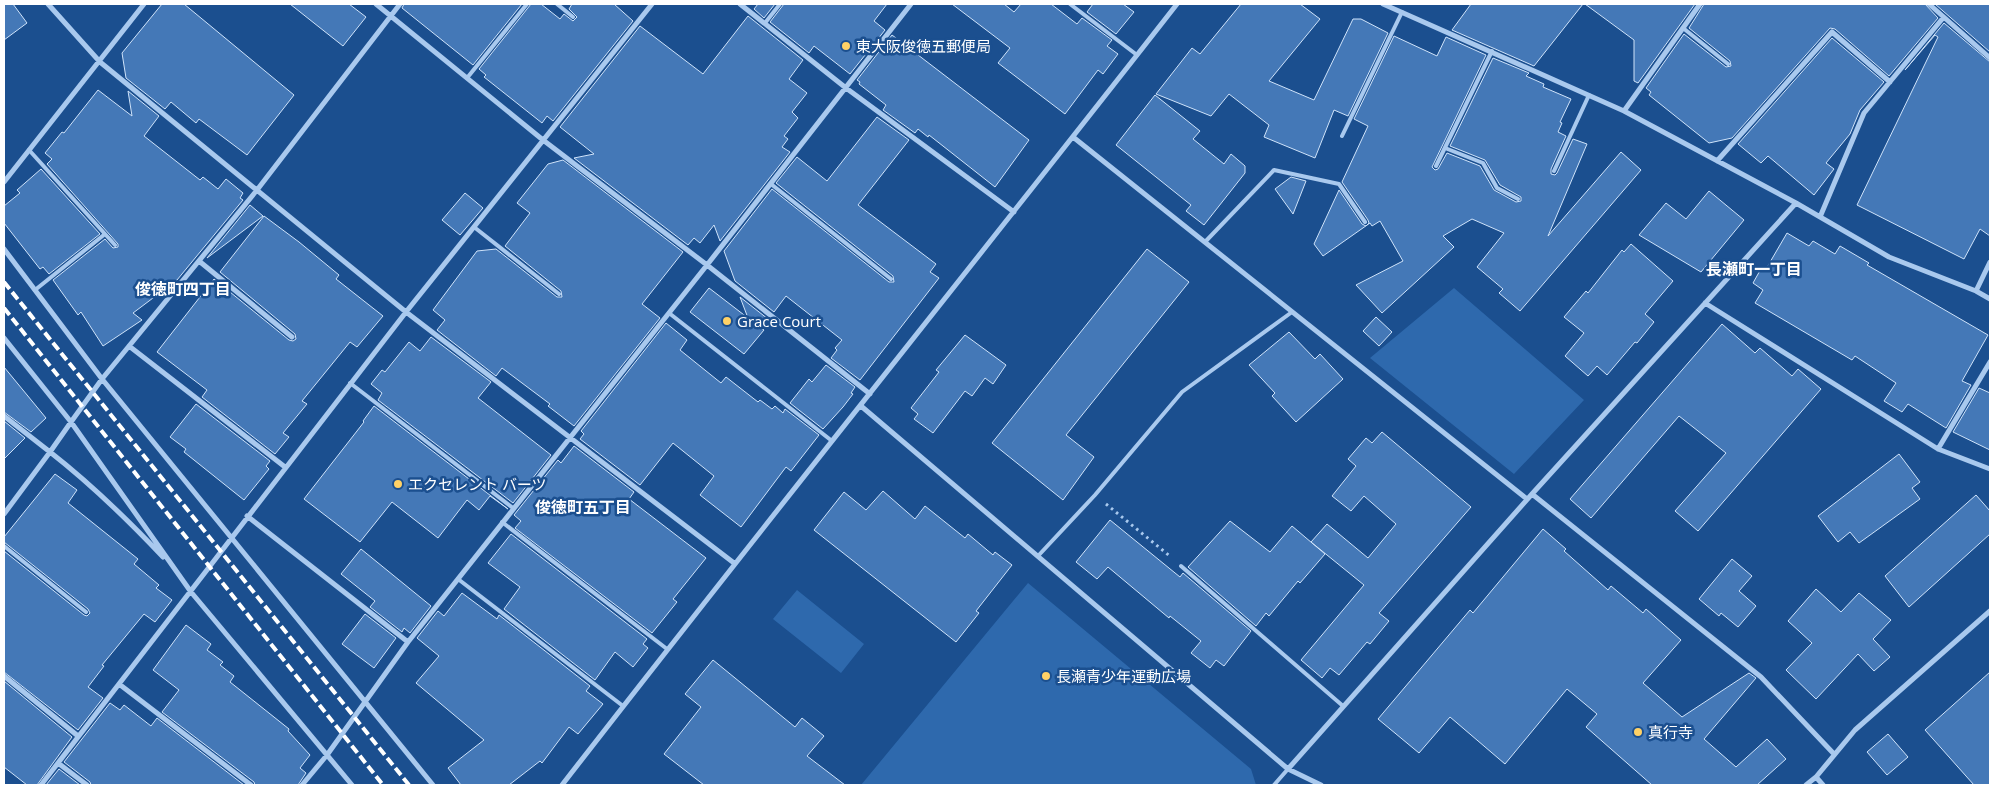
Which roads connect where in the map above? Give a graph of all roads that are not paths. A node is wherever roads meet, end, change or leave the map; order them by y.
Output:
1 (48, 4) edge
2 (144, 4) edge
3 (376, 4) edge
4 (400, 4) edge
5 (527, 4) edge
6 (557, 4) edge
7 (652, 4) edge
8 (740, 4) edge
9 (780, 4) edge
10 (911, 4) edge
11 (1070, 4) edge
12 (1177, 4) edge
13 (1383, 4) edge
14 (1700, 4) edge
15 (1929, 4) edge
16 (1402, 12) junction
17 (391, 15) junction
18 (573, 17) dead end
19 (1943, 18) junction
20 (765, 24) junction
21 (1683, 28) junction
22 (1492, 51) junction
23 (1137, 55) junction
24 (1990, 58) edge
25 (100, 62) junction
26 (1728, 64) dead end
27 (467, 78) junction
28 (1890, 82) junction
29 (846, 88) junction
30 (1589, 95) junction
31 (1624, 111) junction
32 (1342, 136) dead end
33 (1073, 137) junction
34 (543, 140) junction
35 (1445, 148) junction
36 (29, 150) junction
37 (1717, 161) junction
38 (1436, 166) dead end
39 (1554, 171) dead end
40 (4, 182) edge
41 (771, 184) junction
42 (257, 190) junction
43 (1518, 199) dead end
44 (1796, 203) junction
45 (1014, 212) junction
46 (1820, 217) junction
47 (1365, 222) dead end
48 (474, 226) junction
49 (105, 234) junction
50 (1205, 242) junction
51 (115, 245) dead end
52 (4, 249) edge
53 (198, 261) junction
54 (1990, 262) edge
55 (707, 265) junction
56 (891, 279) dead end
57 (35, 290) junction
58 (1976, 291) junction
59 (559, 294) dead end
60 (1990, 299) edge
61 (1705, 303) junction
62 (406, 312) junction
63 (1293, 312) junction
64 (669, 313) junction
65 (292, 336) dead end
66 (4, 338) edge
67 (128, 346) junction
68 (1990, 362) edge
69 (102, 379) junction
70 (350, 384) junction
71 (870, 394) junction
72 (861, 406) junction
73 (4, 416) edge
74 (71, 422) junction
75 (570, 436) junction
76 (832, 442) junction
77 (1938, 449) junction
78 (50, 452) junction
79 (285, 467) junction
80 (1990, 469) edge
81 (1532, 494) junction
82 (1527, 499) junction
83 (513, 508) junction
84 (4, 514) edge
85 (247, 516) junction
86 (502, 522) junction
87 (231, 537) junction
88 (4, 546) edge
89 (1038, 556) junction
90 (734, 563) junction
91 (1181, 566) road end
92 (177, 572) junction
93 (458, 579) junction
94 (190, 592) junction
95 (1990, 611) edge
96 (86, 612) dead end
97 (408, 642) junction
98 (667, 649) junction
99 (4, 676) edge
100 (119, 684) junction
101 (364, 701) junction
102 (623, 706) junction
103 (1343, 706) junction
104 (78, 736) junction
105 (1834, 754) junction
106 (327, 755) junction
107 (58, 763) junction
108 (1288, 768) junction
109 (1816, 777) junction
110 (41, 785) edge
111 (87, 785) edge
112 (251, 785) edge
113 (302, 785) edge
114 (352, 785) edge
115 (433, 785) edge
116 (562, 785) edge
117 (1274, 785) edge
118 (1321, 785) edge
119 (1806, 785) edge
120 (1823, 785) edge

1 - 25 street
2 - 25 street
3 - 17 street
4 - 17 street
5 - 27 lane
6 - 18 lane
7 - 34 street
8 - 20 street
9 - 20 lane
10 - 29 street
11 - 23 lane
12 - 23 street
13 - 16 street
14 - 21 street
15 - 19 street
16 - 22 street
16 - 32 lane
17 - 27 street
17 - 42 street
19 - 24 street
19 - 28 street
20 - 29 street
21 - 26 lane
21 - 31 street
22 - 30 street
22 - 35 lane
23 - 33 street
25 - 36 street
25 - 42 street
27 - 34 street
28 - 37 street
28 - 46 street
29 - 41 street
29 - 45 street
30 - 31 street
30 - 39 lane
31 - 37 street
33 - 45 street
33 - 50 street
34 - 48 street
34 - 55 street
35 - 38 lane
35 - 43 lane
36 - 40 street
36 - 49 lane
37 - 44 street
41 - 55 street
41 - 56 lane
42 - 53 street
42 - 62 street
44 - 46 street
44 - 61 street
45 - 71 street
46 - 58 street
47 - 50 lane
48 - 59 lane
48 - 62 street
49 - 51 lane
49 - 57 lane
50 - 63 street
52 - 57 street
53 - 65 street
53 - 67 street
54 - 58 street
55 - 64 street
55 - 71 street
57 - 69 street
58 - 60 street
61 - 77 street
61 - 81 street
62 - 70 street
62 - 75 street
63 - 82 street
63 - 89 lane
64 - 75 street
64 - 76 lane
66 - 74 street
67 - 69 street
67 - 79 street
68 - 77 street
69 - 74 street
69 - 87 street
70 - 79 street
70 - 83 lane
71 - 72 street
72 - 76 street
72 - 89 street
73 - 78 street
74 - 78 street
74 - 92 street
75 - 83 street
75 - 90 street
76 - 90 street
77 - 80 street
78 - 84 street
78 - 92 street
79 - 85 street
81 - 82 street
81 - 105 street
82 - 103 street
83 - 86 street
85 - 87 street
85 - 97 street
86 - 93 street
86 - 98 lane
87 - 94 street
87 - 101 street
88 - 96 lane
89 - 108 street
90 - 98 street
91 - 103 lane
92 - 94 street
93 - 97 street
93 - 102 lane
94 - 100 street
94 - 106 street
95 - 105 street
97 - 101 street
98 - 102 street
99 - 104 street
100 - 104 street
100 - 112 street
101 - 106 street
101 - 115 street
102 - 116 street
103 - 108 street
104 - 107 street
105 - 109 street
106 - 113 street
106 - 114 street
107 - 110 street
107 - 111 street
108 - 117 lane
108 - 118 street
109 - 119 street
109 - 120 street

